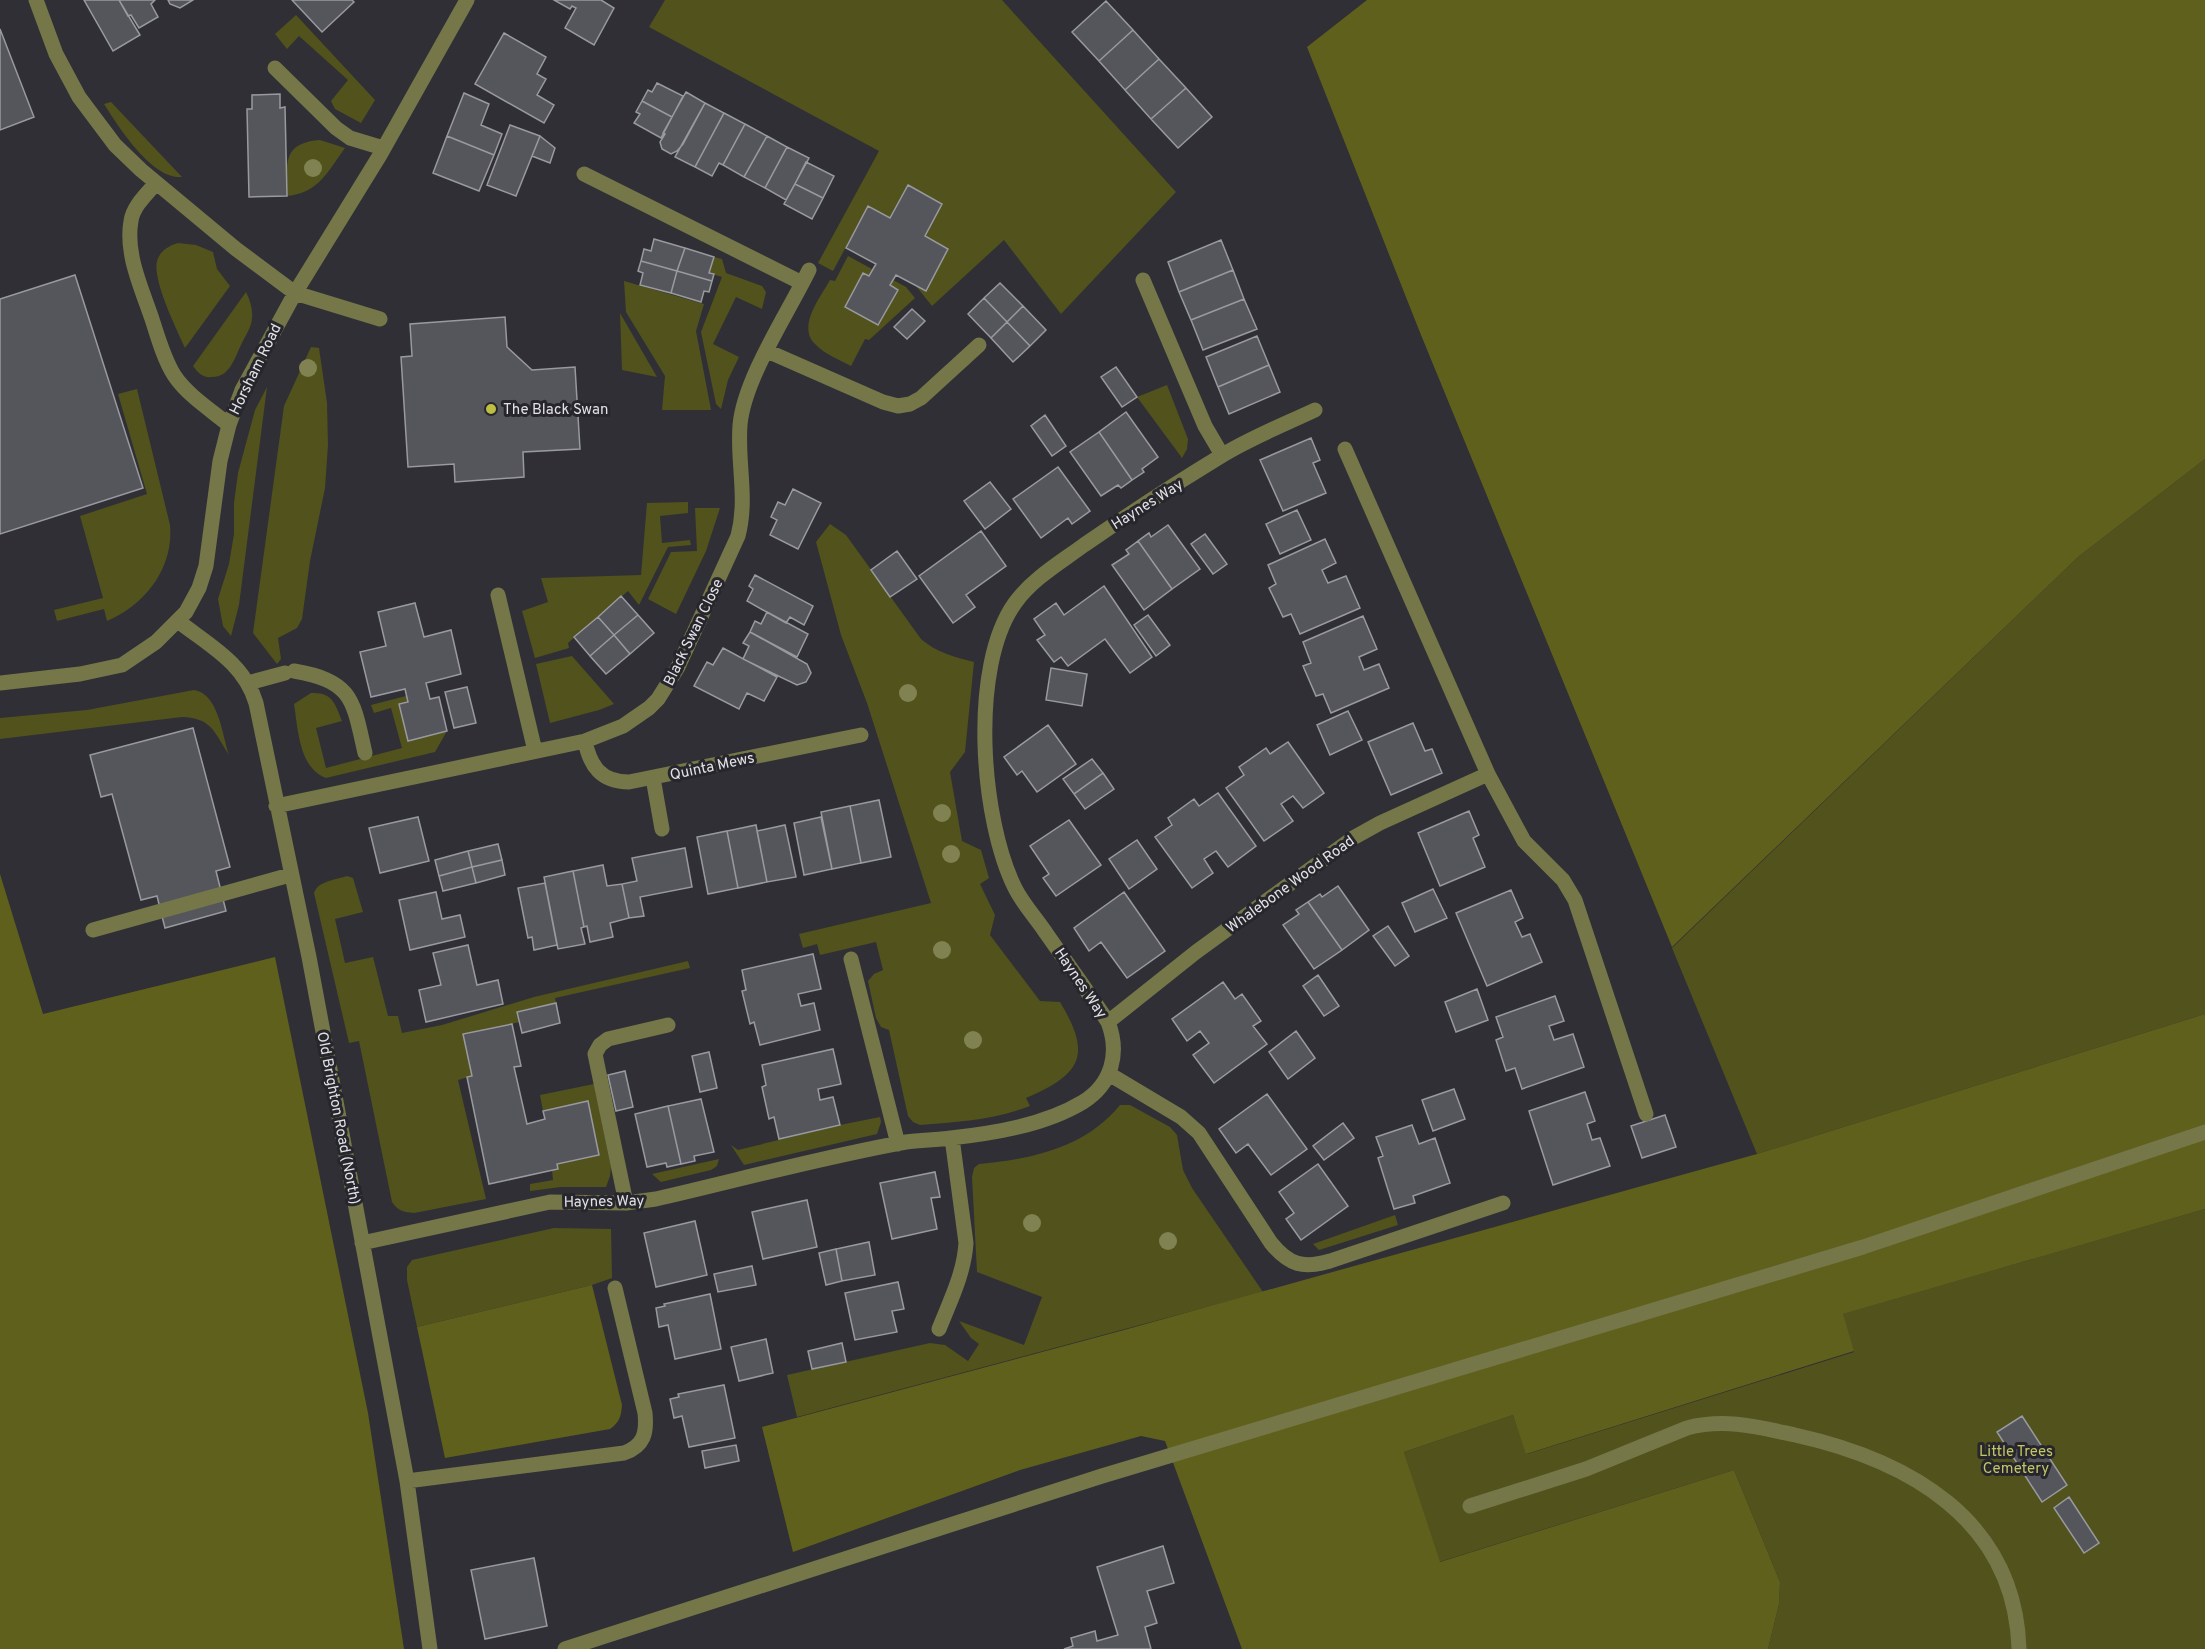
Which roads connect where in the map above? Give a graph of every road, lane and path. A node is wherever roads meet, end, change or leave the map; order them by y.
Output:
1 (36, 0) edge
2 (467, 0) edge
3 (275, 68) dead end
4 (383, 148) junction
5 (584, 174) dead end
6 (156, 183) junction
7 (1143, 280) dead end
8 (295, 293) junction
9 (380, 319) dead end
10 (979, 345) dead end
11 (767, 351) junction
12 (1315, 410) dead end
13 (229, 425) junction
14 (1345, 449) dead end
15 (1222, 455) junction
16 (498, 595) dead end
17 (178, 621) junction
18 (0, 683) edge
19 (248, 683) junction
20 (861, 735) dead end
21 (585, 741) junction
22 (535, 751) junction
23 (365, 753) dead end
24 (1488, 774) junction
25 (653, 778) junction
26 (276, 806) junction
27 (662, 829) dead end
28 (290, 875) junction
29 (93, 930) dead end
30 (850, 959) dead end
31 (1108, 1023) junction
32 (668, 1025) dead end
33 (1109, 1074) junction
34 (1646, 1114) dead end
35 (2205, 1132) edge
36 (952, 1138) junction
37 (898, 1144) junction
38 (626, 1203) junction
39 (1503, 1203) dead end
40 (362, 1243) junction
41 (615, 1288) dead end
42 (939, 1329) dead end
43 (407, 1481) junction
44 (1470, 1506) dead end
45 (429, 1649) edge
46 (565, 1649) edge
47 (2019, 1649) edge

1 - 6 street
2 - 4 street, Horsham Road
3 - 4 street
4 - 8 street, Horsham Road
5 - 11 street, Black Swan Close
6 - 8 street
6 - 13 street
7 - 15 street
8 - 9 street
8 - 13 street, Horsham Road
10 - 11 street
11 - 21 street, Black Swan Close
12 - 15 street, Haynes Way
13 - 17 street, Horsham Road
14 - 24 street
15 - 31 street, Haynes Way
16 - 22 street
17 - 18 street, Horsham Road
17 - 19 street, Old Brighton Road (North)
19 - 23 street
19 - 26 street, Old Brighton Road (North)
20 - 25 street, Quinta Mews
21 - 22 street, Black Swan Close
21 - 25 street, Quinta Mews
22 - 26 street, Black Swan Close
24 - 31 street, Whalebone Wood Road
24 - 34 street
25 - 27 street
26 - 28 street, Old Brighton Road (North)
28 - 29 street
28 - 40 street, Old Brighton Road (North)
30 - 37 street
31 - 33 street, Haynes Way
32 - 38 street
33 - 36 street, Haynes Way
33 - 39 street
35 - 46 street
36 - 37 street, Haynes Way
36 - 42 street
37 - 38 street, Haynes Way
38 - 40 street, Haynes Way
40 - 43 street, Old Brighton Road (North)
41 - 43 street
43 - 45 street, Old Brighton Road (North)
44 - 47 street

